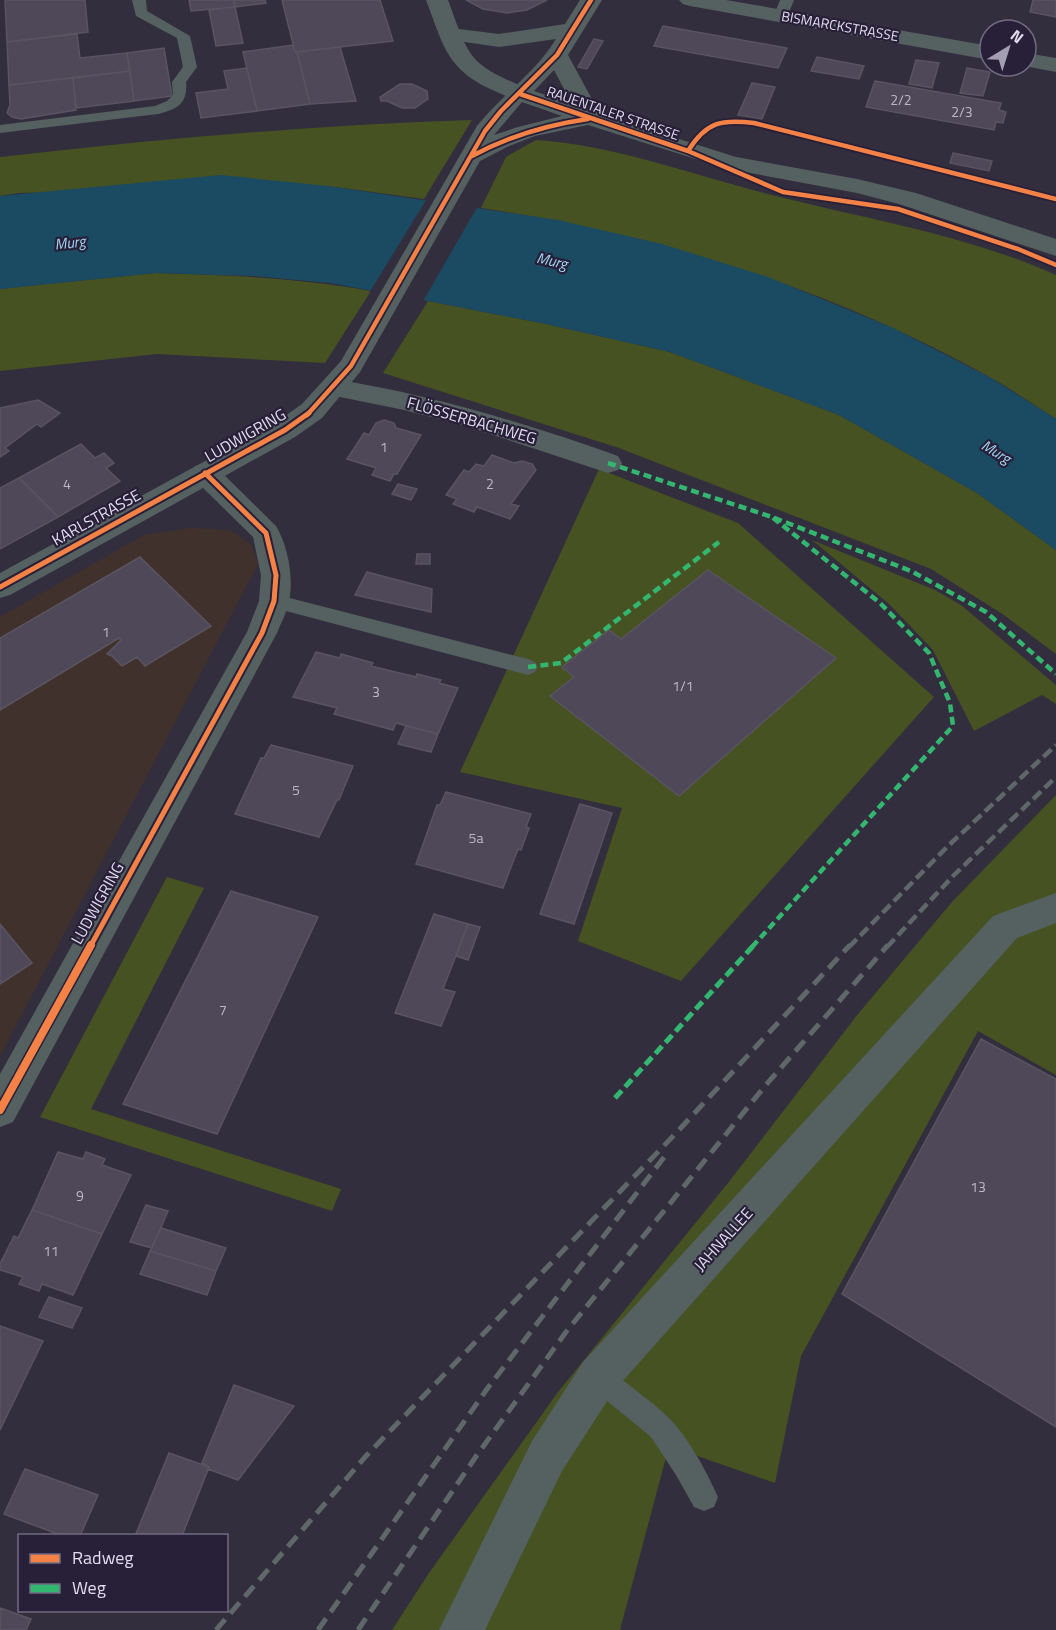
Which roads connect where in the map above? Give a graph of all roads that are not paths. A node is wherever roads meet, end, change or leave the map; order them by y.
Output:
1 (139, 0) edge
2 (437, 0) edge
3 (591, 0) edge
4 (690, 0) edge
5 (784, 8) edge
6 (573, 30) junction
7 (451, 34) junction
8 (978, 50) edge
9 (557, 55) junction
10 (1038, 62) edge
11 (1056, 65) edge
12 (520, 94) junction
13 (591, 119) junction
14 (0, 129) edge
15 (470, 157) junction
16 (1056, 248) edge
17 (334, 388) junction
18 (608, 463) dead end
19 (206, 473) junction
20 (0, 587) edge
21 (274, 601) junction
22 (528, 667) dead end
23 (1056, 908) edge
24 (0, 1110) edge
25 (598, 1377) junction
26 (704, 1497) dead end
27 (461, 1630) edge

1 - 14 lane
2 - 7 street, RAUENTALER STRASSE
3 - 6 street, LUDWIGRING
4 - 5 street, BISMARCKSTRASSE
5 - 8 street, BISMARCKSTRASSE
6 - 7 street
6 - 9 street, LUDWIGRING
7 - 12 street, RAUENTALER STRASSE
9 - 12 street, LUDWIGRING
9 - 13 street
10 - 11 street
12 - 13 street, RAUENTALER STRASSE
12 - 15 street, LUDWIGRING
13 - 15 street
13 - 16 street, RAUENTALER STRASSE
15 - 17 street, LUDWIGRING
17 - 18 street, FLÖSSERBACHWEG
17 - 19 street, LUDWIGRING
19 - 20 street, KARLSTRASSE
19 - 21 street, LUDWIGRING
21 - 22 lane
21 - 24 street, LUDWIGRING
23 - 25 street, JAHNALLEE
25 - 26 lane
25 - 27 street, JAHNALLEE

